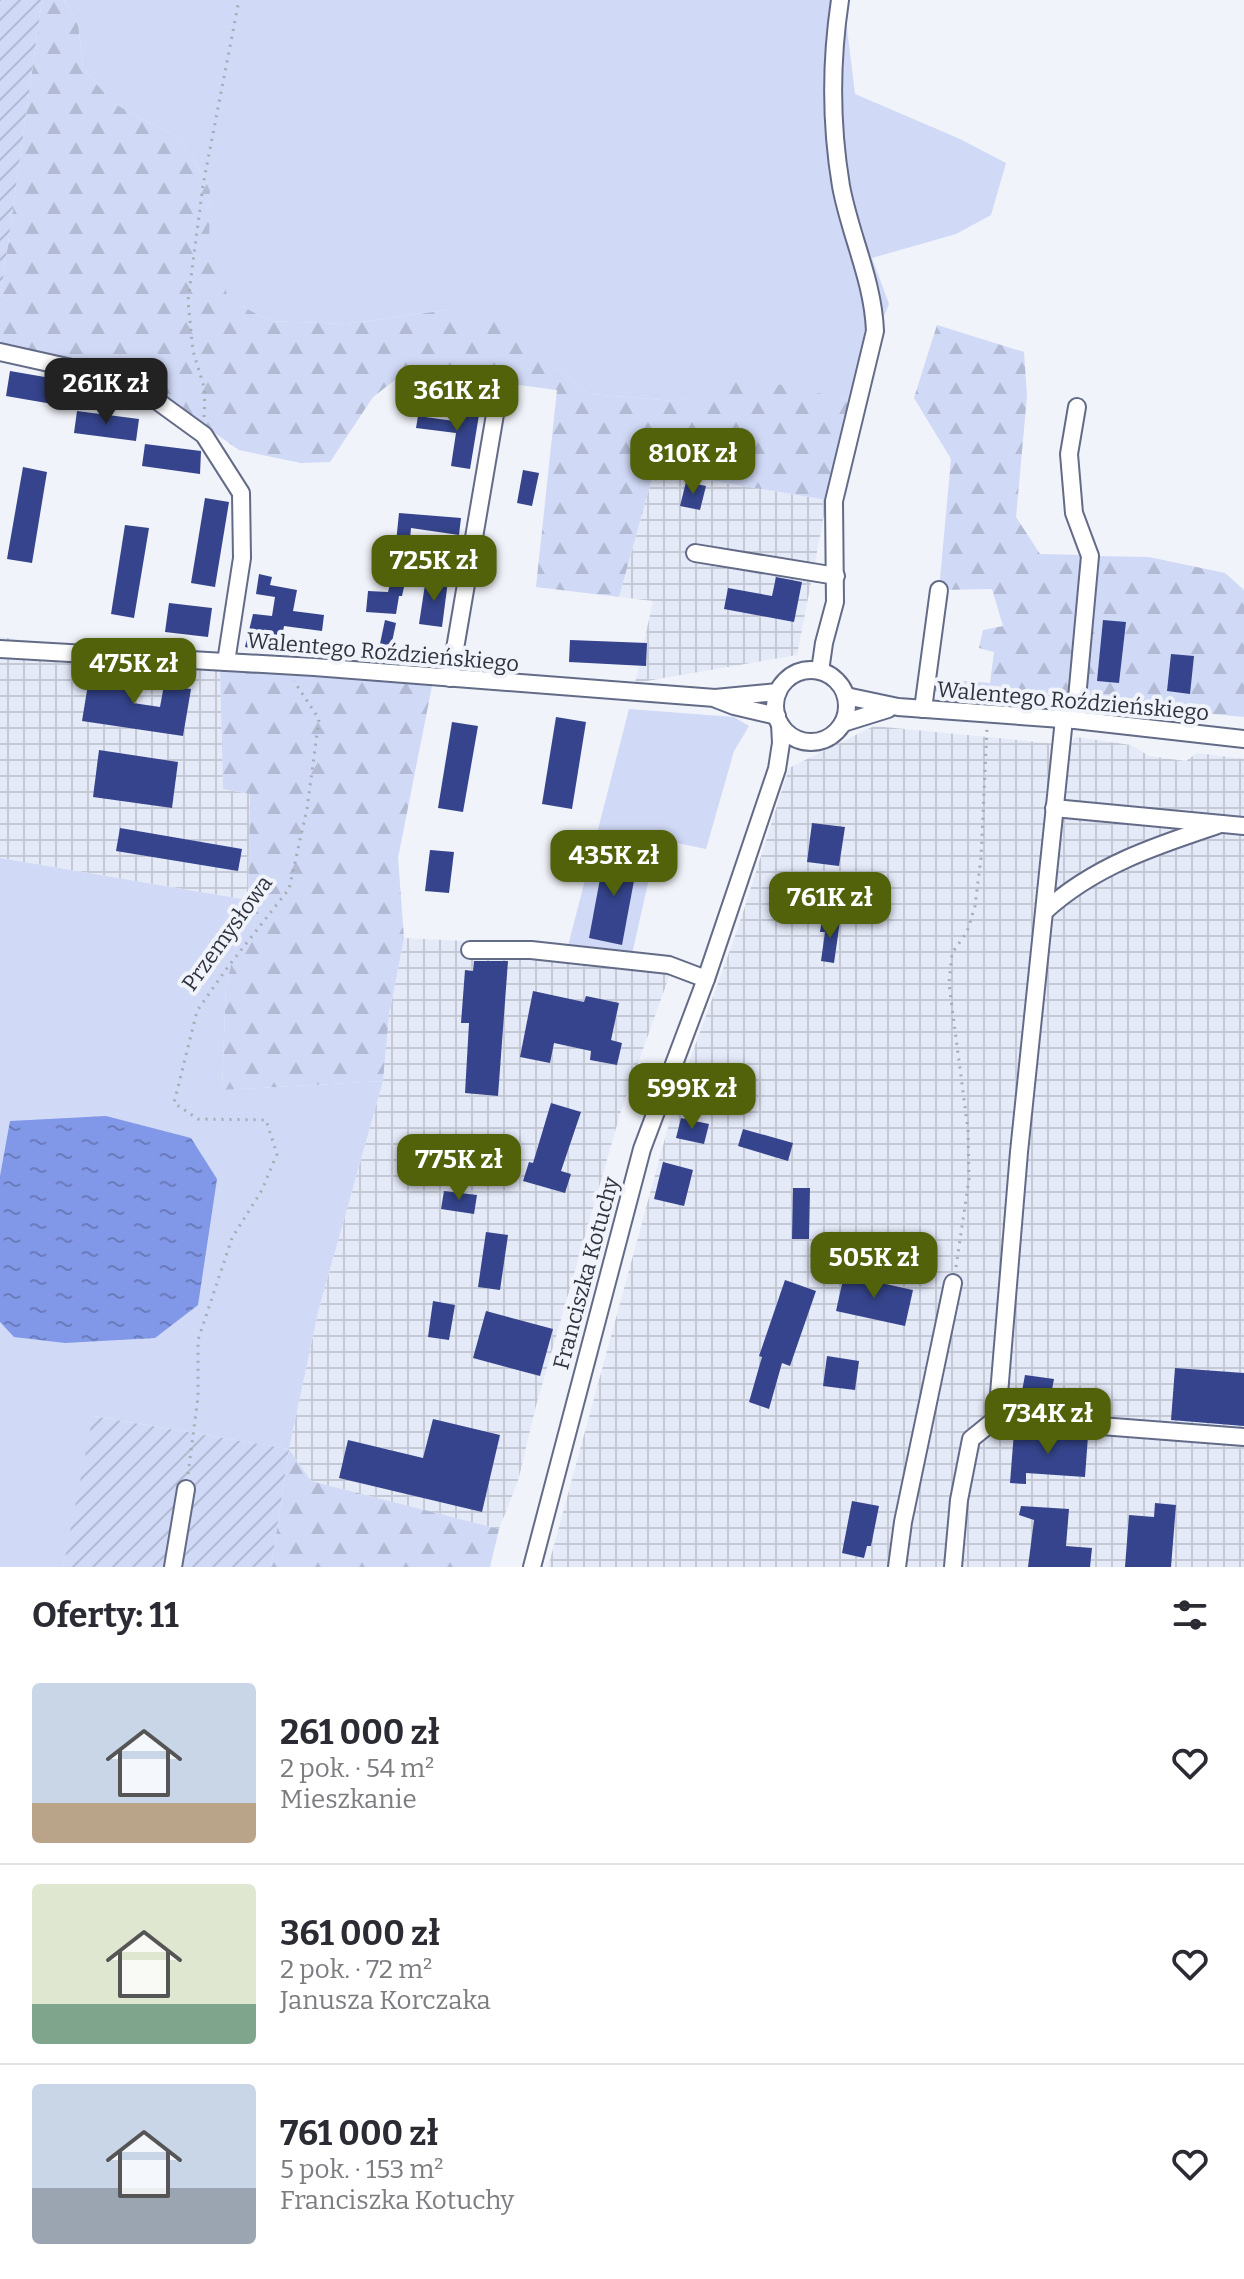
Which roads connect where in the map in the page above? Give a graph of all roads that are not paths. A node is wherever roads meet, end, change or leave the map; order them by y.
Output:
1 (840, 0) edge
2 (0, 352) edge
3 (499, 391) dead end
4 (1077, 407) dead end
5 (695, 553) dead end
6 (836, 576) junction
7 (939, 590) dead end
8 (0, 649) edge
9 (226, 662) junction
10 (820, 671) junction
11 (450, 678) junction
12 (778, 692) junction
13 (846, 696) junction
14 (715, 698) junction
15 (898, 707) junction
16 (923, 709) junction
17 (778, 720) junction
18 (1069, 720) junction
19 (843, 723) junction
20 (1244, 739) edge
21 (806, 742) junction
22 (777, 769) junction
23 (1054, 808) junction
24 (1221, 824) junction
25 (1244, 826) edge
26 (1045, 911) junction
27 (470, 950) dead end
28 (706, 979) junction
29 (953, 1283) road end
30 (997, 1418) junction
31 (1244, 1437) edge
32 (186, 1489) road end
33 (173, 1567) edge
34 (532, 1567) edge
35 (897, 1567) edge
36 (953, 1567) edge

1 - 6 street
2 - 9 street
3 - 11 street
4 - 18 street
5 - 6 street
6 - 10 street
7 - 16 street
8 - 9 street, Walentego Roździeńskiego
9 - 11 street, Walentego Roździeńskiego
10 - 12 street
10 - 13 street
11 - 14 street, Walentego Roździeńskiego
12 - 14 street, Walentego Roździeńskiego
12 - 17 street
13 - 15 street, Walentego Roździeńskiego
13 - 19 street
14 - 17 street, Walentego Roździeńskiego
15 - 16 street, Walentego Roździeńskiego
15 - 19 street, Walentego Roździeńskiego
16 - 18 street, Walentego Roździeńskiego
17 - 21 street
17 - 22 street, Franciszka Kotuchy
18 - 20 street, Walentego Roździeńskiego
18 - 23 street
19 - 21 street
21 - 22 street, Franciszka Kotuchy
22 - 28 street, Franciszka Kotuchy
23 - 24 street
23 - 26 street
24 - 25 street
24 - 26 street
26 - 30 street
27 - 28 street
28 - 34 street, Franciszka Kotuchy
29 - 35 street
30 - 31 street
30 - 36 street
32 - 33 street

